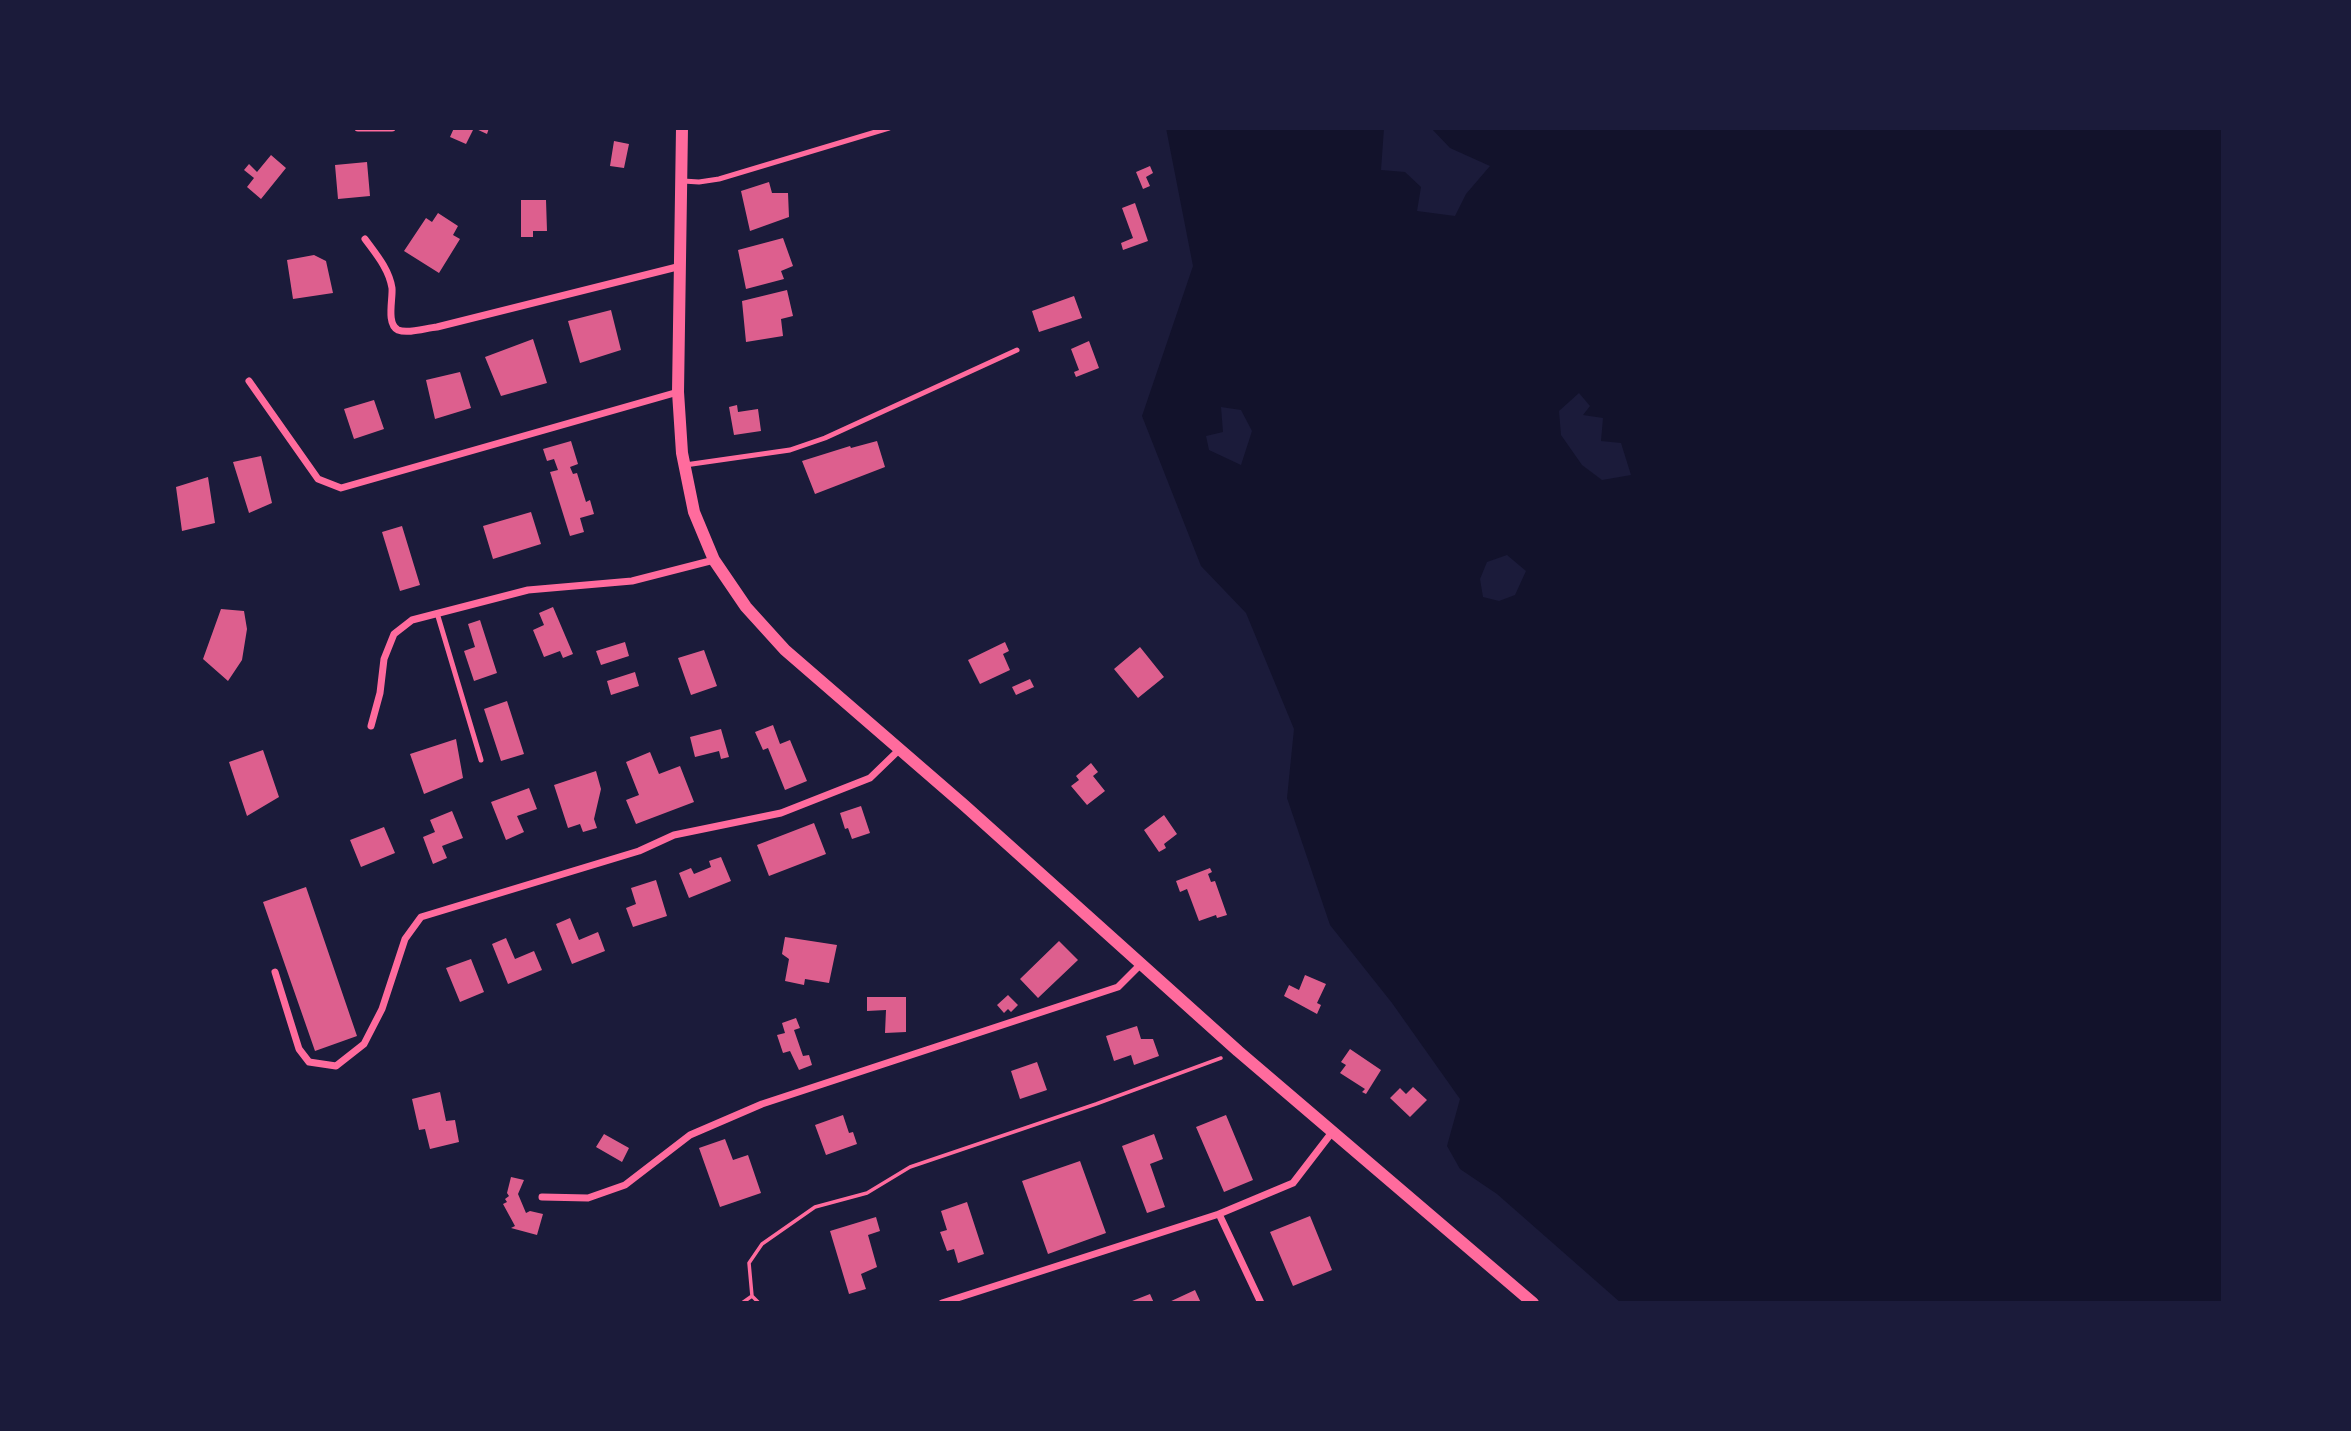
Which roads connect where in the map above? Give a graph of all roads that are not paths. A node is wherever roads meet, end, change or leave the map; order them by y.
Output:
1 (358, 128) edge
2 (392, 128) edge
3 (682, 128) edge
4 (889, 128) edge
5 (681, 181) junction
6 (365, 239) dead end
7 (682, 265) junction
8 (1017, 350) dead end
9 (249, 381) dead end
10 (678, 392) junction
11 (685, 465) junction
12 (714, 560) junction
13 (437, 613) junction
14 (371, 726) dead end
15 (900, 749) junction
16 (481, 760) dead end
17 (1141, 964) junction
18 (275, 972) dead end
19 (1333, 1131) junction
20 (542, 1197) dead end
21 (1219, 1214) junction
22 (942, 1303) edge
23 (1261, 1303) edge
24 (1533, 1303) edge

1 - 2 street
3 - 5 street
4 - 5 lane
5 - 7 street
6 - 7 street
7 - 10 street
8 - 11 lane
9 - 10 street
10 - 11 street
11 - 12 street
12 - 13 street
12 - 15 street
13 - 14 street
13 - 16 lane
15 - 17 street
15 - 18 street
17 - 19 street
17 - 20 street
19 - 21 street
19 - 24 street
21 - 22 street
21 - 23 street

